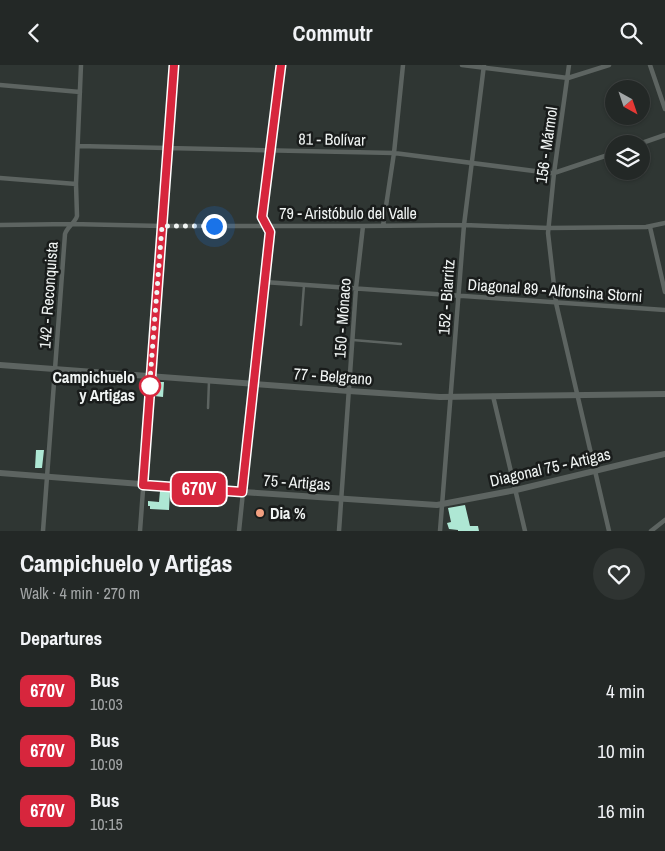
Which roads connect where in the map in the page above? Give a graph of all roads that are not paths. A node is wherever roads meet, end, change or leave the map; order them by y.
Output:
1 (81, 65) edge
2 (174, 65) edge
3 (281, 65) edge
4 (403, 65) edge
5 (462, 65) edge
6 (569, 65) edge
7 (609, 65) edge
8 (650, 65) edge
9 (484, 66) edge
10 (568, 79) junction
11 (0, 85) edge
12 (80, 92) junction
13 (665, 109) edge
14 (665, 135) edge
15 (650, 140) edge
16 (78, 146) junction
17 (167, 149) junction
18 (270, 150) junction
19 (394, 153) junction
20 (605, 156) edge
21 (472, 163) junction
22 (554, 173) junction
23 (0, 178) edge
24 (76, 184) junction
25 (665, 223) edge
26 (72, 224) junction
27 (0, 225) edge
28 (464, 225) junction
29 (162, 226) junction
30 (266, 226) junction
31 (362, 226) junction
32 (383, 226) junction
33 (650, 227) junction
34 (548, 229) junction
35 (264, 282) junction
36 (304, 285) junction
37 (356, 288) junction
38 (665, 292) edge
39 (459, 295) junction
40 (556, 303) junction
41 (665, 310) edge
42 (301, 325) dead end
43 (353, 340) junction
44 (402, 344) dead end
45 (0, 365) edge
46 (56, 369) junction
47 (151, 375) junction
48 (209, 380) junction
49 (254, 384) junction
50 (349, 391) junction
51 (665, 394) edge
52 (576, 395) junction
53 (493, 396) junction
54 (450, 397) junction
55 (208, 408) dead end
56 (665, 454) edge
57 (594, 471) junction
58 (0, 473) edge
59 (48, 477) junction
60 (143, 485) junction
61 (516, 490) junction
62 (242, 492) junction
63 (341, 499) junction
64 (442, 505) junction
65 (665, 520) edge
66 (44, 531) edge
67 (140, 531) edge
68 (239, 531) edge
69 (339, 531) edge
70 (440, 531) edge
71 (525, 531) edge
72 (609, 531) edge
73 (651, 531) edge

1 - 12 street, 142 - Reconquista
2 - 17 street
3 - 18 street
4 - 19 street
5 - 9 street
6 - 10 street, 156 - Mármol
7 - 10 street
8 - 13 street
9 - 10 street
9 - 21 street, 152 - Biarritz
10 - 22 street, 156 - Mármol
11 - 12 street
12 - 16 street, 142 - Reconquista
14 - 15 street
16 - 17 street, 81 - Bolívar
16 - 24 street, 142 - Reconquista
17 - 18 street, 81 - Bolívar
17 - 29 street
18 - 19 street, 81 - Bolívar
18 - 30 street
19 - 21 street, 81 - Bolívar
19 - 32 street
20 - 22 street
21 - 22 street, 81 - Bolívar
21 - 28 street, 152 - Biarritz
22 - 34 street, 156 - Mármol
23 - 24 street
24 - 26 street, 142 - Reconquista
25 - 33 street, 79 - Aristóbulo del Valle
26 - 27 street, 79 - Aristóbulo del Valle
26 - 29 street, 79 - Aristóbulo del Valle
26 - 46 street, 142 - Reconquista
28 - 32 street, 79 - Aristóbulo del Valle
28 - 34 street, 79 - Aristóbulo del Valle
28 - 39 street, 152 - Biarritz
29 - 30 street, 79 - Aristóbulo del Valle
29 - 47 street
30 - 31 street, 79 - Aristóbulo del Valle
30 - 35 street
31 - 32 street, 79 - Aristóbulo del Valle
31 - 37 street, 150 - Mónaco
33 - 34 street, 79 - Aristóbulo del Valle
33 - 38 street
34 - 40 street, 156 - Mármol
35 - 36 street, Diagonal 89 - Alfonsina Storni
35 - 49 street
36 - 37 street, Diagonal 89 - Alfonsina Storni
36 - 42 lane
37 - 39 street, Diagonal 89 - Alfonsina Storni
37 - 43 street, 150 - Mónaco
39 - 40 street, Diagonal 89 - Alfonsina Storni
39 - 54 street, 152 - Biarritz
40 - 41 street, Diagonal 89 - Alfonsina Storni
40 - 52 street, 156 - Mármol
43 - 44 lane
43 - 50 street, 150 - Mónaco
45 - 46 street, 77 - Belgrano
46 - 47 street, 77 - Belgrano
46 - 59 street, 142 - Reconquista
47 - 48 street, 77 - Belgrano
47 - 60 street
48 - 49 street, 77 - Belgrano
48 - 55 lane
49 - 50 street, 77 - Belgrano
49 - 62 street
50 - 54 street, 77 - Belgrano
50 - 63 street, 150 - Mónaco
51 - 52 street, 77 - Belgrano
52 - 53 street, 77 - Belgrano
52 - 57 street, 156 - Mármol
53 - 54 street, 77 - Belgrano
53 - 61 street
54 - 64 street, 152 - Biarritz
56 - 57 street, Diagonal 75 - Artigas
57 - 61 street, Diagonal 75 - Artigas
57 - 72 street, 156 - Mármol
58 - 59 street, 75 - Artigas
59 - 60 street, 75 - Artigas
59 - 66 street, 142 - Reconquista
60 - 62 street, 75 - Artigas
60 - 67 street
61 - 64 street, Diagonal 75 - Artigas
61 - 71 street
62 - 63 street, 75 - Artigas
62 - 68 street
63 - 64 street, 75 - Artigas
63 - 69 street, 150 - Mónaco
64 - 70 street, 152 - Biarritz
65 - 73 street

